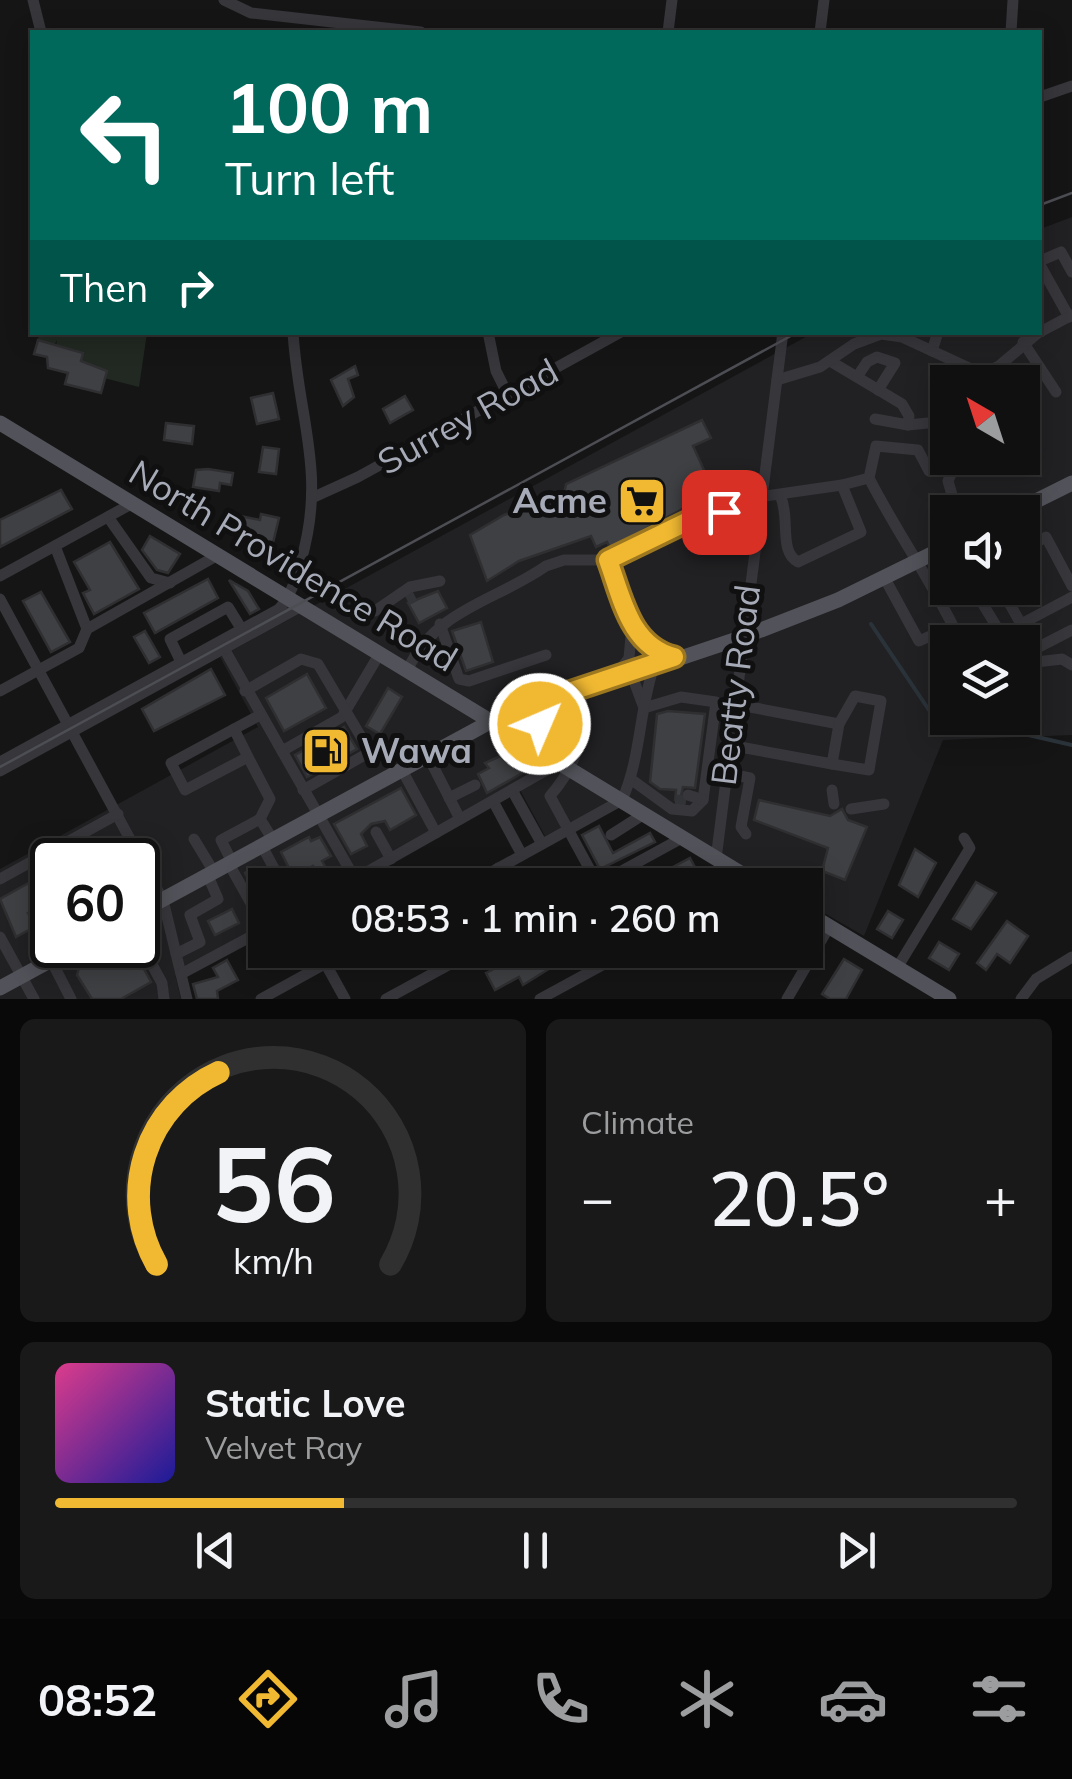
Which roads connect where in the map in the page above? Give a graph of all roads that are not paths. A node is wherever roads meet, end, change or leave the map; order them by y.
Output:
1 (33, 0) edge
2 (224, 0) edge
3 (672, 0) edge
4 (824, 0) edge
5 (1013, 0) edge
6 (336, 28) edge
7 (40, 30) edge
8 (378, 30) edge
9 (668, 30) edge
10 (820, 30) edge
11 (1011, 30) edge
12 (1072, 86) edge
13 (1042, 95) edge
14 (1042, 262) edge
15 (1042, 267) edge
16 (1072, 272) edge
17 (1070, 316) edge
18 (1042, 331) edge
19 (294, 335) edge
20 (489, 335) edge
21 (616, 335) edge
22 (782, 335) edge
23 (878, 335) edge
24 (892, 335) edge
25 (937, 335) edge
26 (1035, 335) edge
27 (1023, 342) junction
28 (932, 351) junction
29 (830, 361) junction
30 (958, 365) edge
31 (1001, 365) edge
32 (857, 378) junction
33 (777, 380) junction
34 (878, 390) junction
35 (1056, 392) dead end
36 (508, 395) junction
37 (875, 419) dead end
38 (0, 423) edge
39 (930, 423) edge
40 (908, 425) junction
41 (929, 471) dead end
42 (869, 478) junction
43 (1072, 483) edge
44 (842, 486) junction
45 (780, 495) junction
46 (314, 498) junction
47 (1040, 499) edge
48 (758, 502) junction
49 (133, 503) junction
50 (707, 512) junction
51 (108, 517) junction
52 (756, 522) junction
53 (1040, 540) edge
54 (55, 546) junction
55 (930, 555) edge
56 (218, 556) junction
57 (608, 560) junction
58 (920, 560) junction
59 (0, 576) edge
60 (884, 577) junction
61 (170, 582) junction
62 (1072, 586) edge
63 (1072, 597) edge
64 (0, 600) edge
65 (294, 603) junction
66 (1011, 605) edge
67 (376, 611) joint
68 (440, 624) junction
69 (1021, 624) joint
70 (632, 625) junction
71 (87, 629) junction
72 (1072, 630) edge
73 (244, 633) junction
74 (742, 637) junction
75 (222, 645) junction
76 (1040, 646) edge
77 (380, 653) junction
78 (546, 655) dead end
79 (674, 657) junction
80 (1040, 660) edge
81 (654, 664) junction
82 (1072, 665) edge
83 (183, 666) junction
84 (38, 670) junction
85 (408, 670) junction
86 (631, 673) junction
87 (613, 679) junction
88 (580, 689) junction
89 (245, 690) junction
90 (0, 691) edge
91 (560, 695) junction
92 (734, 704) junction
93 (644, 708) junction
94 (346, 711) junction
95 (260, 715) junction
96 (490, 722) junction
97 (839, 724) junction
98 (71, 728) junction
99 (234, 729) junction
100 (730, 745) junction
101 (282, 751) junction
102 (428, 756) junction
103 (248, 758) junction
104 (0, 762) edge
105 (560, 764) junction
106 (832, 764) junction
107 (402, 770) junction
108 (0, 772) edge
109 (726, 773) junction
110 (632, 780) junction
111 (475, 784) dead end
112 (302, 790) junction
113 (512, 790) junction
114 (449, 798) junction
115 (658, 798) junction
116 (622, 800) junction
117 (703, 800) junction
118 (493, 801) junction
119 (722, 803) junction
120 (884, 804) dead end
121 (851, 809) dead end
122 (118, 814) junction
123 (644, 814) junction
124 (318, 816) junction
125 (260, 819) junction
126 (460, 820) junction
127 (568, 830) junction
128 (376, 832) dead end
129 (436, 833) junction
130 (746, 834) dead end
131 (611, 835) dead end
132 (682, 838) junction
133 (964, 838) dead end
134 (194, 839) dead end
135 (268, 843) junction
136 (542, 844) junction
137 (522, 855) junction
138 (391, 858) junction
139 (716, 860) junction
140 (277, 868) edge
141 (343, 868) edge
142 (374, 868) edge
143 (498, 868) edge
144 (589, 868) dead end
145 (627, 868) edge
146 (729, 868) edge
147 (221, 869) junction
148 (0, 879) edge
149 (178, 892) junction
150 (163, 900) junction
151 (160, 902) edge
152 (248, 904) edge
153 (190, 915) junction
154 (823, 923) edge
155 (829, 927) junction
156 (0, 937) edge
157 (248, 938) edge
158 (176, 954) junction
159 (1072, 957) edge
160 (36, 968) edge
161 (55, 968) edge
162 (151, 968) edge
163 (319, 968) edge
164 (328, 968) edge
165 (443, 968) edge
166 (597, 968) edge
167 (897, 968) junction
168 (181, 974) junction
169 (21, 976) junction
170 (0, 988) edge
171 (34, 999) edge
172 (71, 999) edge
173 (165, 999) edge
174 (186, 999) edge
175 (261, 999) edge
176 (346, 999) edge
177 (386, 999) edge
178 (540, 999) edge
179 (787, 999) edge
180 (949, 999) edge
181 (1021, 999) edge

1 - 7 street
2 - 6 street
3 - 9 street
4 - 10 street
5 - 11 street
6 - 8 street
12 - 13 street
14 - 16 street
15 - 17 street
17 - 18 street
19 - 46 street
20 - 36 street
21 - 36 street, Surrey Road
22 - 33 street, Beatty Road
23 - 29 street
24 - 28 street
25 - 28 street
26 - 27 street
27 - 31 street
27 - 35 street
28 - 30 street
29 - 32 street
29 - 33 street
32 - 34 street
32 - 34 street
33 - 48 street, Beatty Road
34 - 40 street
36 - 46 street, Surrey Road
37 - 40 street
38 - 49 main road, North Providence Road
39 - 40 street
41 - 42 street
42 - 44 street
42 - 58 street
43 - 47 main road
44 - 45 street
44 - 45 street
45 - 48 street
46 - 65 street
48 - 50 street
48 - 52 street, Beatty Road
49 - 51 street
49 - 56 main road, North Providence Road
50 - 52 street
50 - 57 street
51 - 54 street
51 - 61 street
52 - 74 street, Beatty Road
53 - 62 street
54 - 59 street
54 - 71 street
55 - 58 main road
56 - 61 street
56 - 65 main road, North Providence Road
57 - 68 street
57 - 70 street
58 - 60 main road
58 - 60 street
60 - 74 main road
61 - 71 street
63 - 69 street
64 - 84 street
65 - 73 street
65 - 77 main road, North Providence Road
66 - 69 street
67 - 67 street
68 - 78 street
68 - 85 street
70 - 79 street
70 - 87 street
71 - 84 street
72 - 76 street
73 - 75 street
73 - 83 street
74 - 79 main road
74 - 92 street, Beatty Road
75 - 83 street
75 - 89 street
77 - 85 main road, North Providence Road
77 - 94 street
79 - 81 main road
80 - 82 street
81 - 86 main road
81 - 93 street
83 - 98 street
84 - 90 street
84 - 98 street
85 - 96 main road, North Providence Road
86 - 87 main road
86 - 93 street
87 - 88 main road
88 - 91 main road
88 - 105 street
89 - 94 street
89 - 95 street
91 - 96 main road
91 - 105 main road
92 - 97 street
92 - 100 street, Beatty Road
93 - 110 street
93 - 117 street
94 - 101 street
94 - 112 street
95 - 99 street
95 - 101 street
96 - 102 main road
96 - 105 main road, North Providence Road
97 - 106 street
97 - 106 street
98 - 104 street
98 - 108 street
98 - 122 street
99 - 103 street
99 - 103 street
100 - 106 street
100 - 109 street, Beatty Road
101 - 112 street
102 - 107 main road
102 - 114 street
103 - 125 street
105 - 113 street
105 - 116 main road, North Providence Road
105 - 127 street
107 - 124 main road
107 - 129 street
109 - 119 street, Beatty Road
109 - 130 street
110 - 115 street
110 - 116 street
111 - 114 street
112 - 124 street
113 - 118 street
113 - 136 street
114 - 126 street
115 - 117 street
115 - 117 street
116 - 123 main road, North Providence Road
116 - 127 street
117 - 119 street
118 - 126 street
118 - 137 street
119 - 139 street, Beatty Road
120 - 121 street
122 - 148 street
122 - 150 street
123 - 131 street
123 - 132 main road, North Providence Road
124 - 135 main road
124 - 141 street
125 - 135 street
125 - 147 street
126 - 129 street
127 - 136 street
127 - 144 street
128 - 138 street
129 - 138 street
132 - 139 main road, North Providence Road
132 - 145 street
133 - 167 street
134 - 147 street
135 - 140 street
135 - 147 main road
136 - 137 street
137 - 143 street
138 - 142 street
139 - 146 main road, North Providence Road
147 - 149 main road
147 - 152 street
147 - 153 street
149 - 150 main road
149 - 153 street
150 - 151 main road
150 - 158 street
153 - 158 street
154 - 155 main road
155 - 167 main road
155 - 179 street
156 - 169 street
157 - 168 street
158 - 168 street
159 - 181 street
160 - 169 main road
161 - 172 street
162 - 173 street
163 - 175 street
164 - 176 street
165 - 177 street
166 - 178 street
167 - 180 main road
168 - 174 street
169 - 170 main road
169 - 171 street

